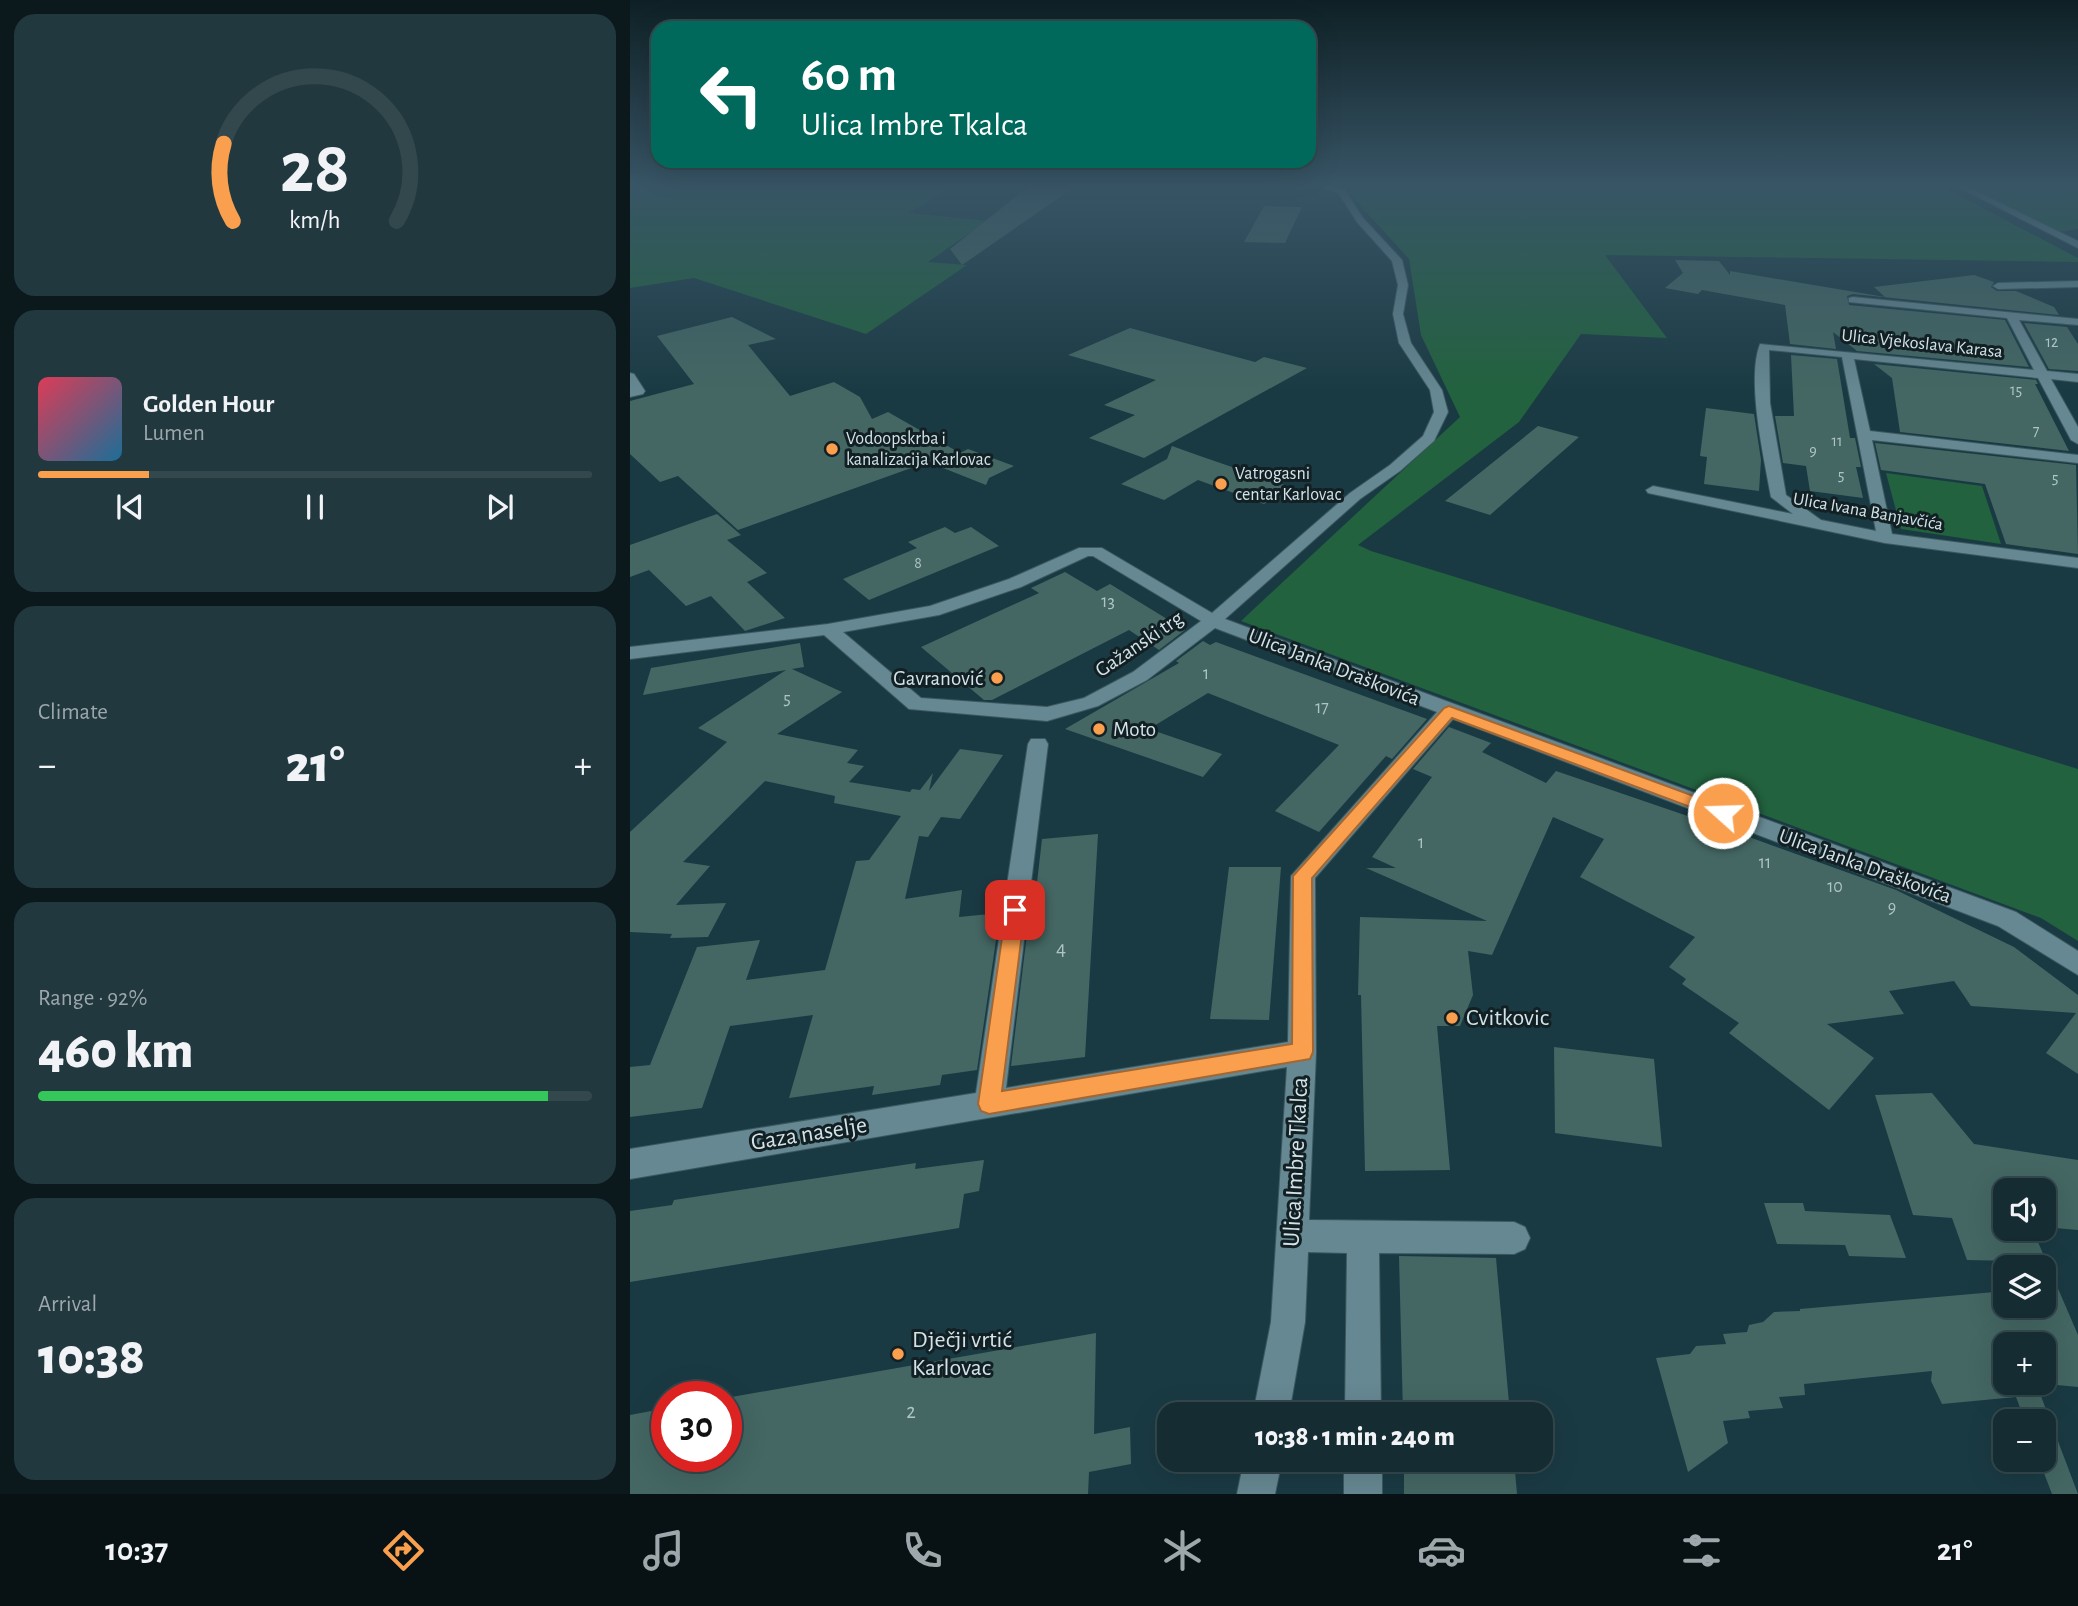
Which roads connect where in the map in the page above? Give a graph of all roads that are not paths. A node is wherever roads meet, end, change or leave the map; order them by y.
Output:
1 (1391, 254) edge
2 (2078, 284) edge
3 (1998, 286) dead end
4 (1853, 300) dead end
5 (2011, 315) junction
6 (2078, 321) edge
7 (1847, 355) junction
8 (2043, 374) junction
9 (630, 377) edge
10 (2078, 378) edge
11 (634, 392) edge
12 (1865, 435) junction
13 (2078, 440) edge
14 (2078, 459) edge
15 (1653, 490) dead end
16 (1816, 524) junction
17 (1885, 538) junction
18 (2078, 563) edge
19 (1213, 621) junction
20 (828, 629) junction
21 (630, 653) edge
22 (1449, 711) junction
23 (1038, 744) dead end
24 (2078, 964) edge
25 (1302, 1052) junction
26 (989, 1104) junction
27 (630, 1164) edge
28 (1291, 1236) junction
29 (1363, 1237) junction
30 (1514, 1238) dead end
31 (1273, 1402) edge
32 (1363, 1402) edge
33 (1260, 1472) edge
34 (1363, 1472) edge
35 (1256, 1494) edge
36 (1363, 1494) edge

1 - 19 street
2 - 3 street
4 - 5 street
5 - 6 street
5 - 8 street
7 - 8 street, Ulica Vjekoslava Karasa
7 - 12 street
7 - 16 street, Ulica Vjekoslava Karasa
8 - 10 street, Ulica Vjekoslava Karasa
8 - 13 street
9 - 11 street
12 - 14 street
12 - 17 street
15 - 16 street, Ulica Ivana Banjavčića
16 - 17 street, Ulica Ivana Banjavčića
17 - 18 street, Ulica Ivana Banjavčića
19 - 20 street, Gažanski trg
19 - 20 street, Gažanski trg
19 - 22 street, Ulica Janka Draškovića
20 - 21 street
22 - 24 street, Ulica Janka Draškovića
22 - 25 street, Ulica Imbre Tkalca
23 - 26 street
25 - 26 street, Gaza naselje
25 - 28 street, Ulica Imbre Tkalca
26 - 27 street, Gaza naselje
28 - 29 street
28 - 31 street, Ulica Imbre Tkalca
29 - 30 street
29 - 32 street
33 - 35 street
34 - 36 street

